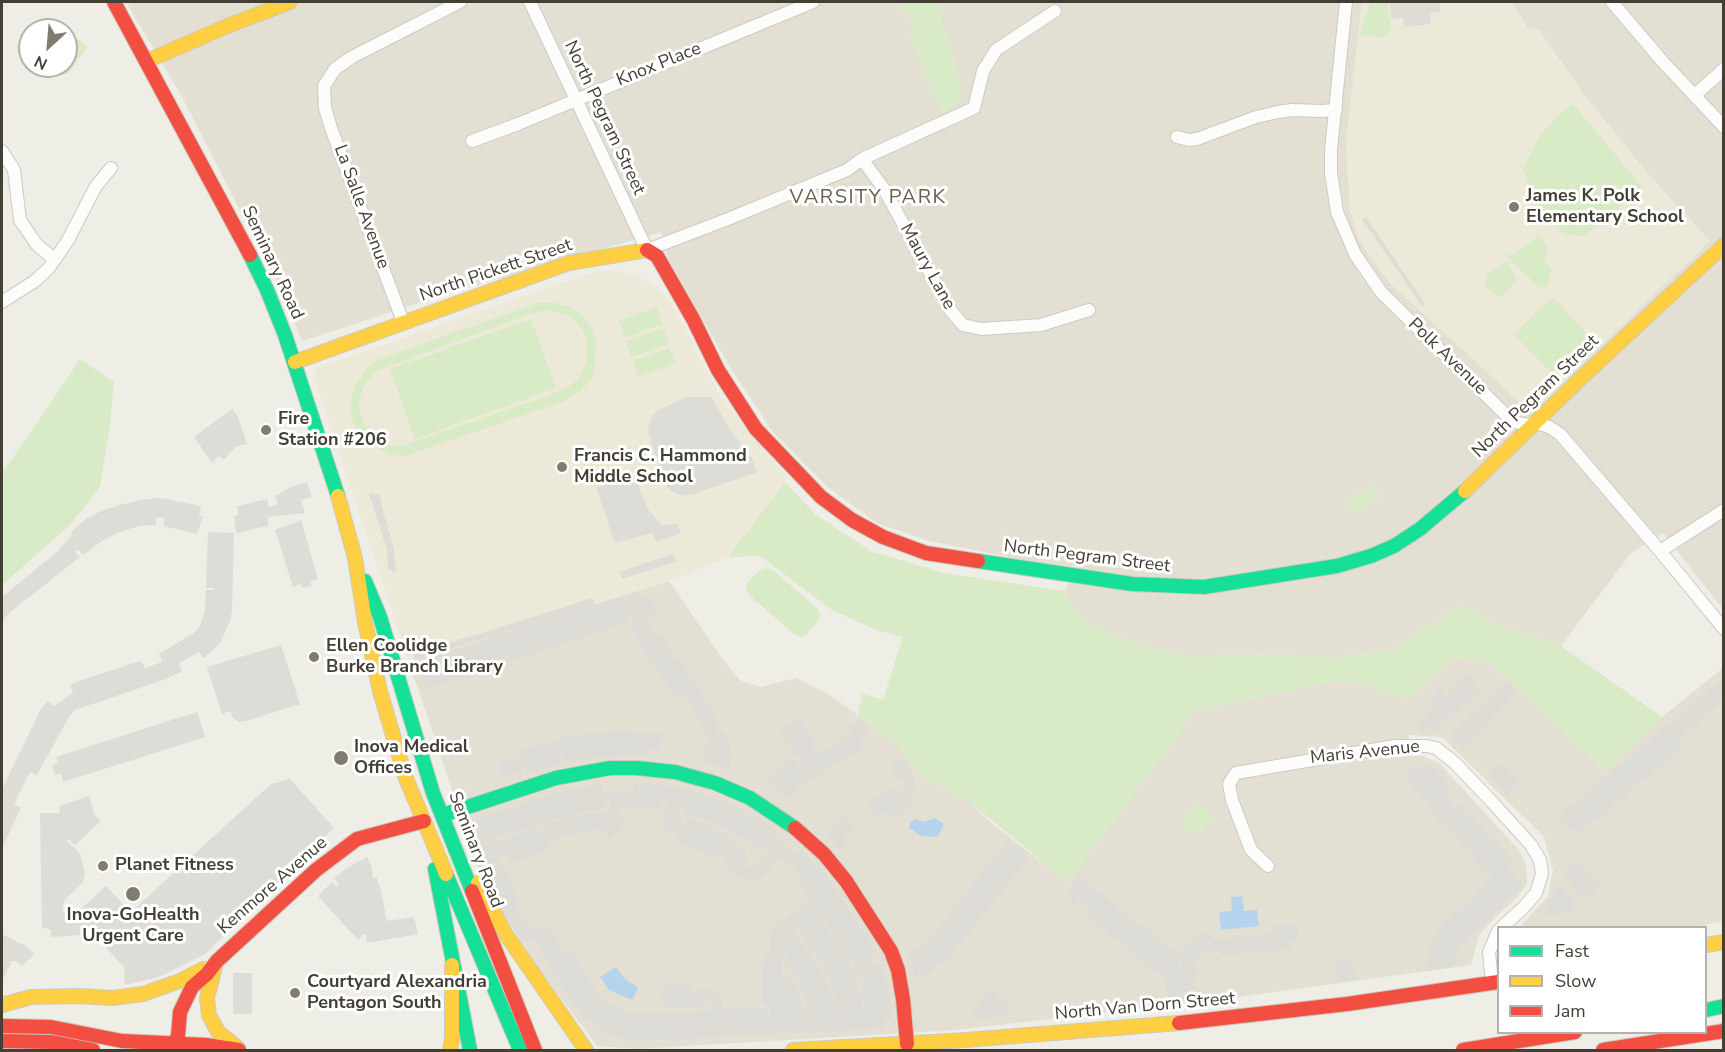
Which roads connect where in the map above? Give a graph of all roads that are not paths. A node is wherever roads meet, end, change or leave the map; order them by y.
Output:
1 (114, 2) edge
2 (290, 2) edge
3 (460, 2) edge
4 (530, 2) edge
5 (813, 2) edge
6 (1346, 2) edge
7 (1612, 2) edge
8 (1055, 11) dead end
9 (147, 61) junction
10 (1724, 69) edge
11 (1695, 95) junction
12 (576, 99) junction
13 (1336, 110) junction
14 (1724, 127) edge
15 (1177, 137) dead end
16 (472, 141) dead end
17 (2, 151) edge
18 (862, 159) junction
19 (111, 168) dead end
20 (1724, 244) edge
21 (647, 249) junction
22 (54, 259) junction
23 (2, 302) edge
24 (1089, 310) dead end
25 (404, 322) junction
26 (295, 362) junction
27 (1537, 423) junction
28 (1724, 510) edge
29 (1660, 551) junction
30 (355, 558) junction
31 (380, 617) junction
32 (365, 622) junction
33 (1724, 629) edge
34 (442, 808) junction
35 (424, 821) junction
36 (1268, 866) dead end
37 (1503, 926) edge
38 (1497, 935) edge
39 (1724, 942) edge
40 (1707, 945) edge
41 (217, 961) junction
42 (452, 965) junction
43 (194, 975) junction
44 (1495, 983) edge
45 (2, 1005) edge
46 (1724, 1006) edge
47 (1707, 1010) edge
48 (32, 1012) junction
49 (2, 1026) edge
50 (521, 1034) junction
51 (1563, 1034) edge
52 (1724, 1034) edge
53 (2, 1041) edge
54 (36, 1041) junction
55 (907, 1044) junction
56 (174, 1047) edge
57 (450, 1049) edge
58 (585, 1049) edge
59 (93, 1050) edge
60 (239, 1050) edge
61 (244, 1050) edge
62 (470, 1050) edge
63 (520, 1050) edge
64 (535, 1050) edge
65 (793, 1050) edge
66 (1463, 1050) edge
67 (1603, 1050) edge
68 (1655, 1050) edge

1 - 9 main road, Seminary Road
2 - 9 main road
3 - 25 street, La Salle Avenue
4 - 12 street, North Pegram Street
5 - 12 street, Knox Place
6 - 13 street, Polk Avenue
7 - 11 street
8 - 18 street, North Pickett Street
9 - 26 main road, Seminary Road
10 - 11 street
11 - 14 street
12 - 16 street, Knox Place
12 - 21 street, North Pegram Street
13 - 15 street
13 - 27 street, Polk Avenue
17 - 22 street
18 - 21 street, North Pickett Street
18 - 24 street, Maury Lane
19 - 22 street
20 - 27 main road, North Pegram Street
21 - 25 main road, North Pickett Street
21 - 27 main road, North Pegram Street
22 - 23 street
25 - 26 main road, North Pickett Street
26 - 30 main road, Seminary Road
27 - 29 street, Polk Avenue
28 - 29 street
29 - 33 street, Polk Avenue
30 - 31 main road, Seminary Road
30 - 32 main road, Seminary Road
31 - 32 main road
31 - 34 main road, Seminary Road
32 - 35 main road, Seminary Road
34 - 50 main road, Seminary Road
34 - 55 main road
34 - 58 main road
35 - 41 main road, Kenmore Avenue
35 - 42 main road
35 - 50 main road, Seminary Road
36 - 37 street, Maris Avenue
38 - 44 street, Maris Avenue
39 - 40 main road
41 - 43 main road, Kenmore Avenue
41 - 56 main road, Kenmore Avenue
41 - 61 main road
42 - 57 main road
42 - 62 main road
43 - 48 main road, Kenmore Avenue
43 - 56 main road, Kenmore Avenue
44 - 55 main road, North Van Dorn Street
45 - 48 main road
46 - 47 main road
48 - 49 main road
48 - 54 main road
48 - 56 main road
50 - 63 main road, Seminary Road
50 - 64 main road, Seminary Road
51 - 66 main road
52 - 67 main road
52 - 68 main road
53 - 54 main road
54 - 59 main road
55 - 65 main road, North Van Dorn Street
56 - 60 main road

